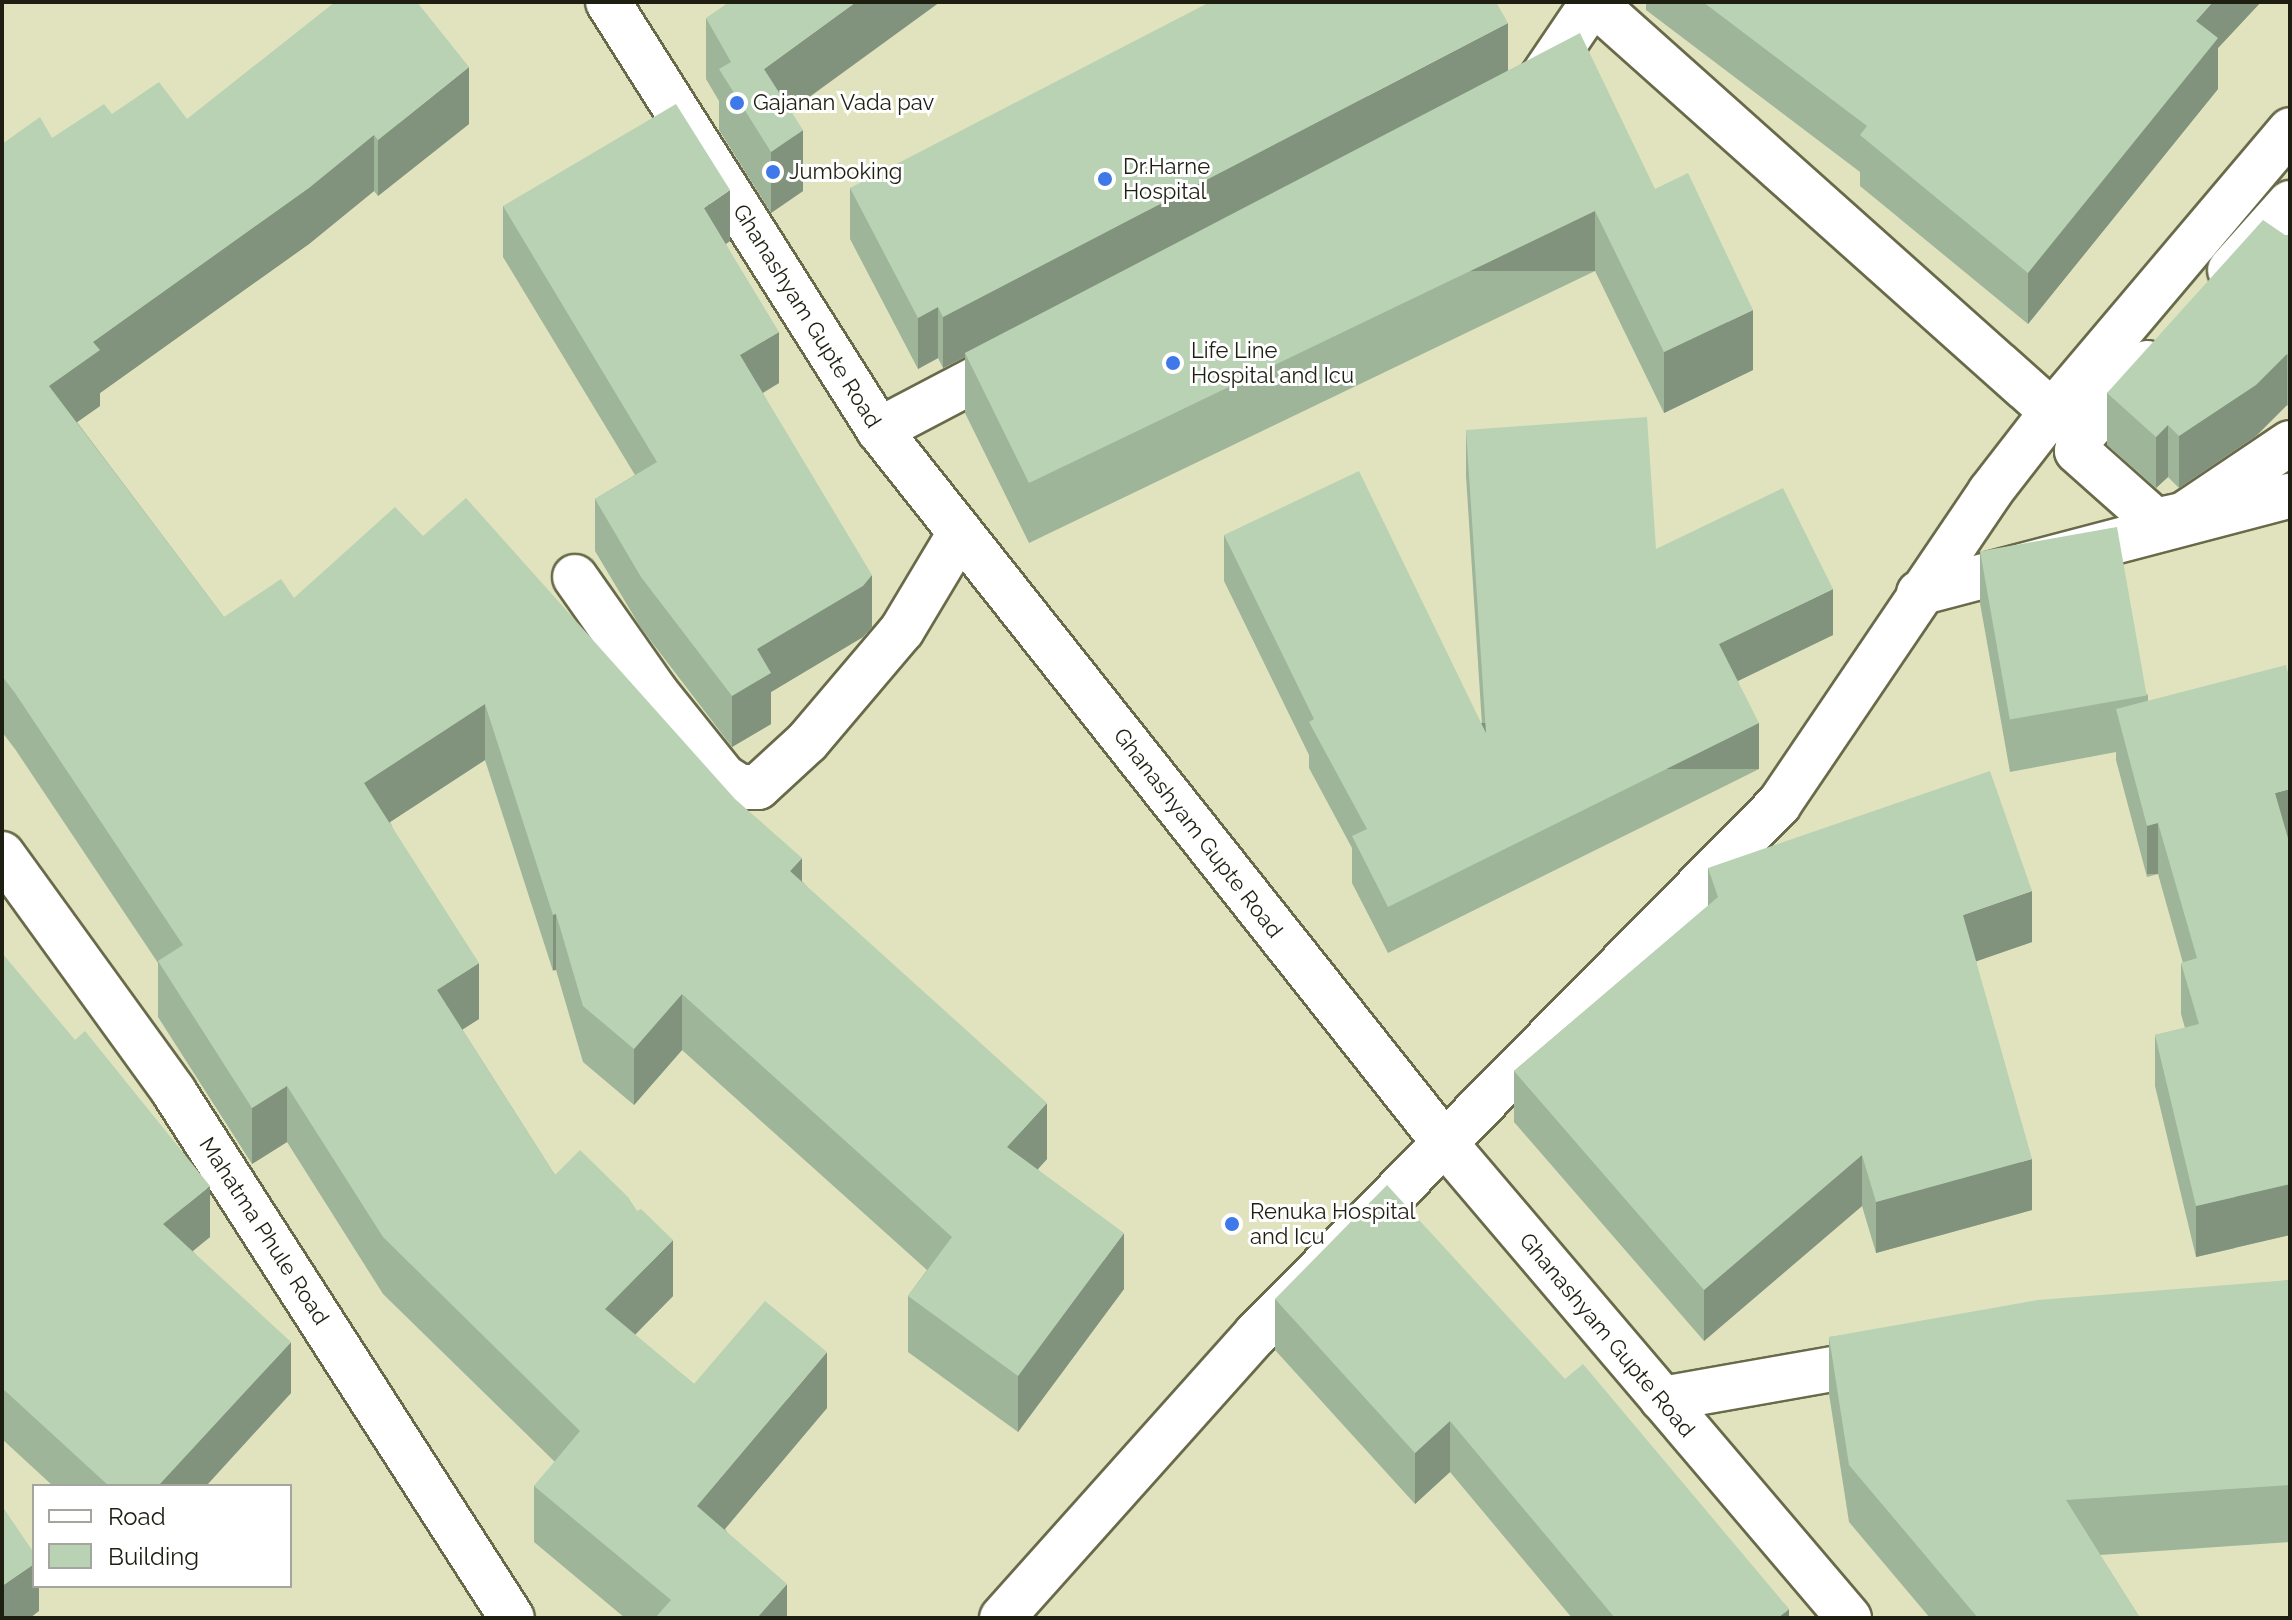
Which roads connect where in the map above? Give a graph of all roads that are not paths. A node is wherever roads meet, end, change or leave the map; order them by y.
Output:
1 (608, 2) edge
2 (1593, 2) edge
3 (1495, 109) edge
4 (2290, 130) edge
5 (2290, 203) edge
6 (2276, 249) edge
7 (2200, 303) edge
8 (2170, 337) edge
9 (1047, 342) edge
10 (2052, 412) junction
11 (879, 430) junction
12 (2290, 443) edge
13 (2290, 496) edge
14 (960, 533) junction
15 (575, 577) dead end
16 (1919, 593) junction
17 (2, 854) edge
18 (1444, 1142) junction
19 (1926, 1352) edge
20 (1662, 1399) junction
21 (512, 1618) edge
22 (1002, 1618) edge
23 (1849, 1618) edge

1 - 11 street, Ghanashyam Gupte Road
2 - 3 street
2 - 10 street
4 - 10 street
5 - 6 street
6 - 7 street
8 - 12 street
9 - 11 street
10 - 16 street
11 - 14 street, Ghanashyam Gupte Road
13 - 16 street
14 - 15 street
14 - 18 street, Ghanashyam Gupte Road
16 - 18 street
17 - 21 street, Mahatma Phule Road
18 - 20 street, Ghanashyam Gupte Road
18 - 22 street
19 - 20 street
20 - 23 street, Ghanashyam Gupte Road

